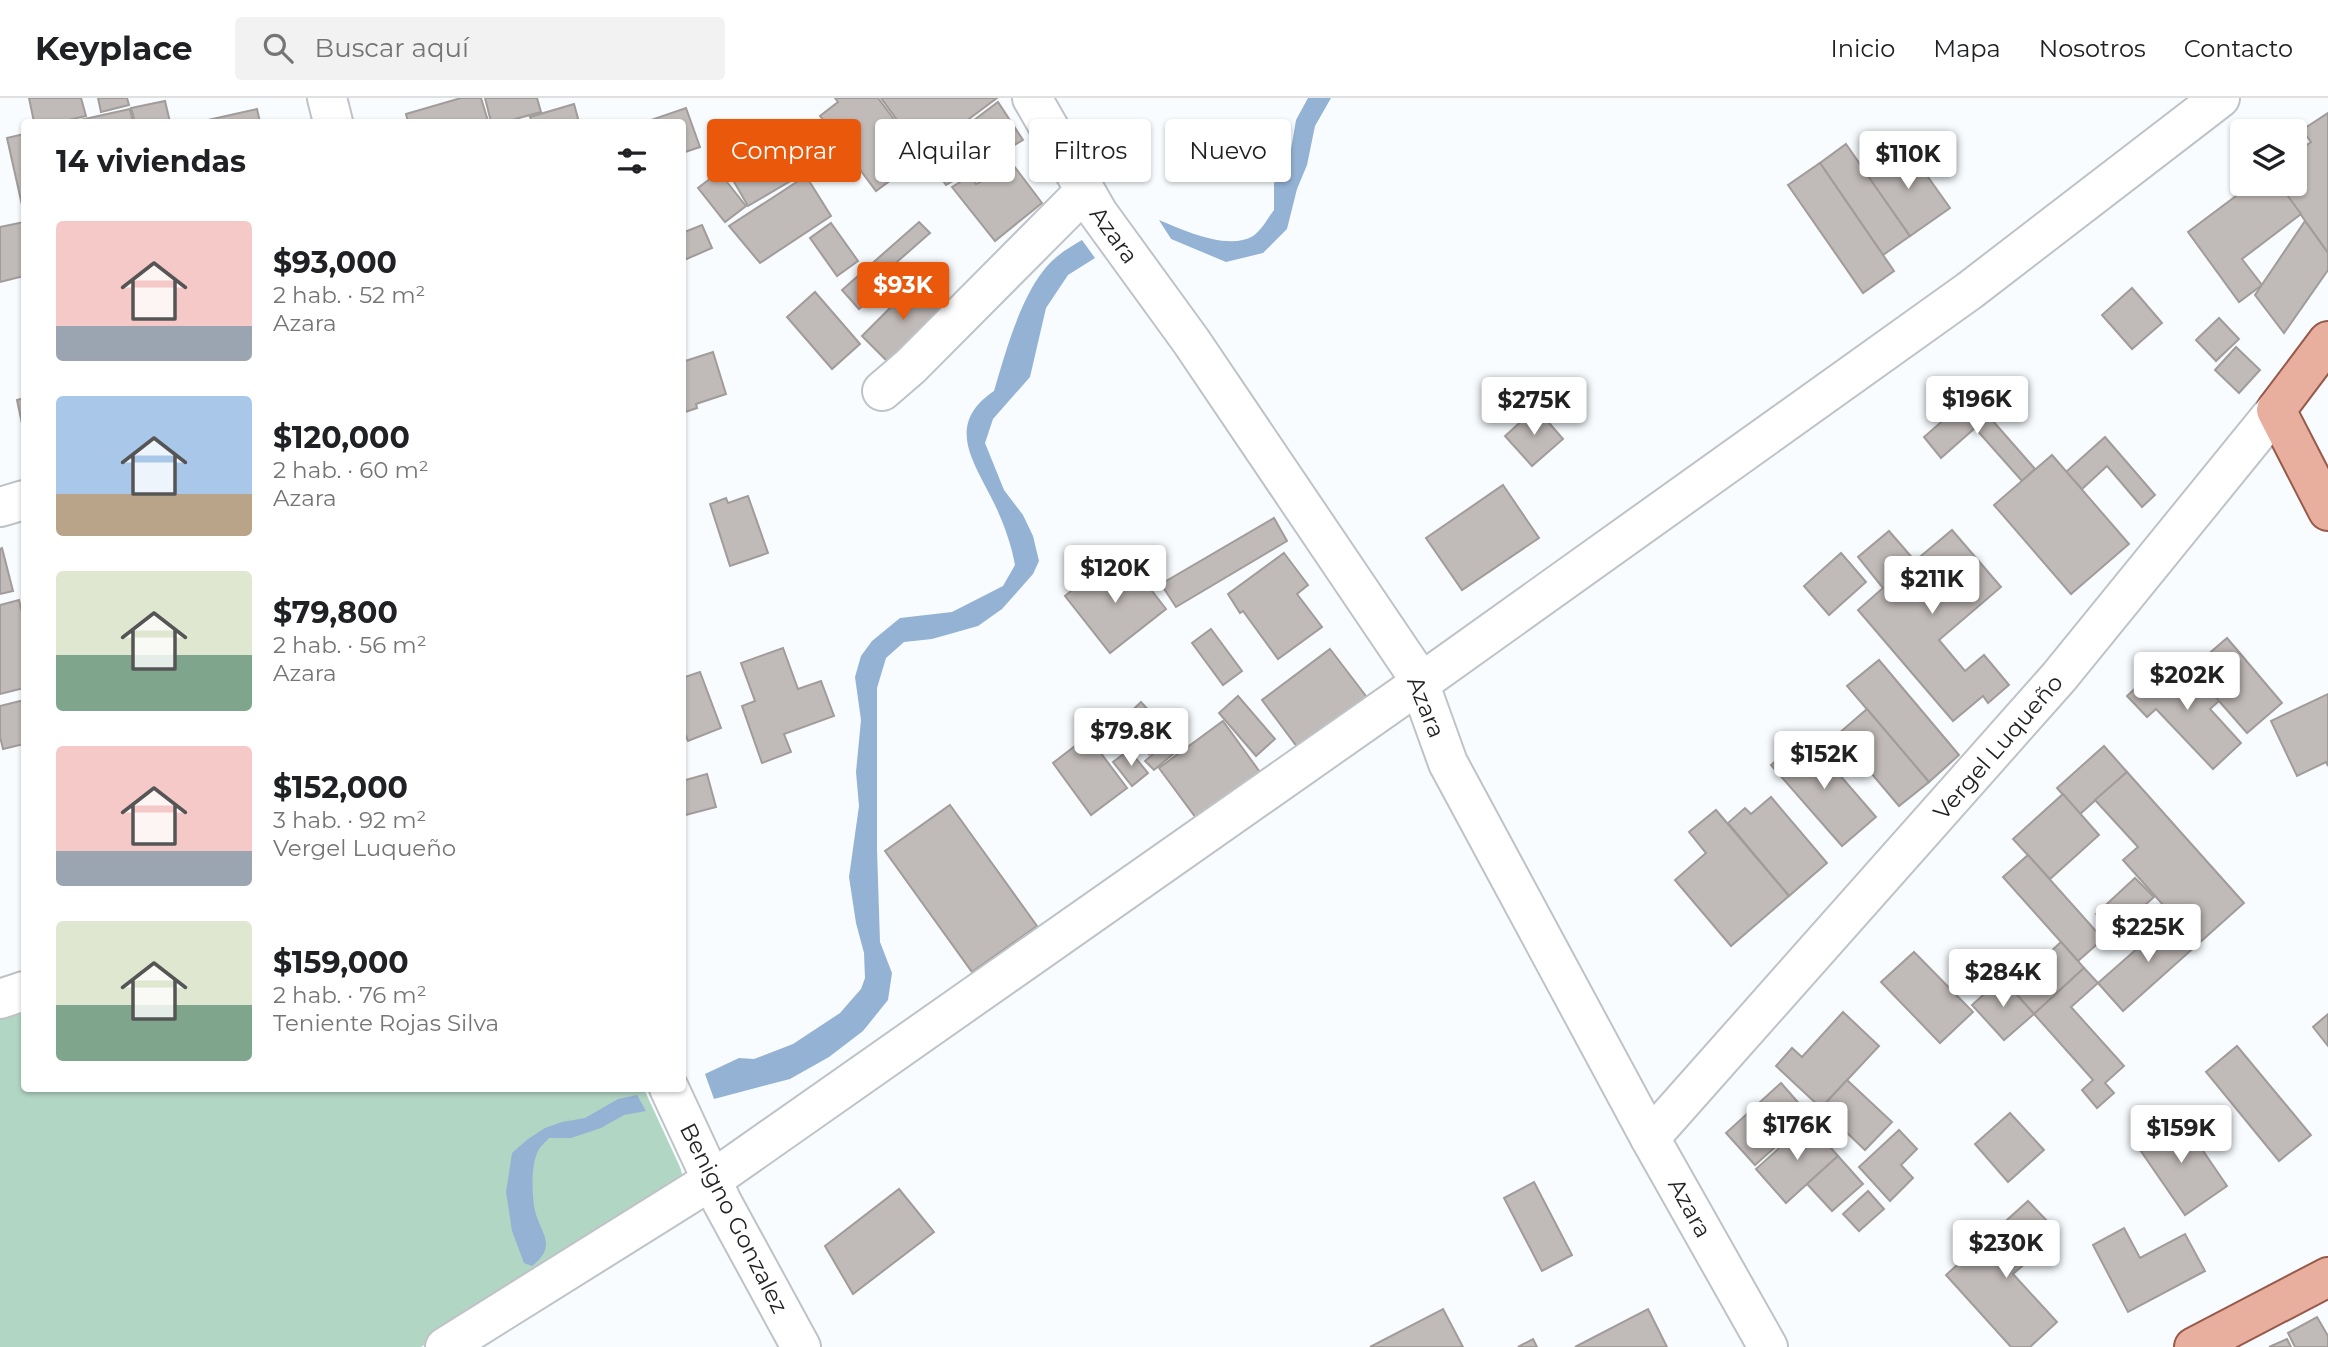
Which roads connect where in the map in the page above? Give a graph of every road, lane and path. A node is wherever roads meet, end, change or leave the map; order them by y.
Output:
1 (327, 98) edge
2 (1032, 98) edge
3 (2220, 98) edge
4 (332, 119) edge
5 (1091, 203) junction
6 (2328, 341) edge
7 (881, 391) dead end
8 (2276, 410) junction
9 (21, 501) edge
10 (0, 507) edge
11 (2328, 511) edge
12 (1419, 684) junction
13 (21, 992) edge
14 (0, 999) edge
15 (671, 1092) edge
16 (1650, 1138) junction
17 (712, 1180) junction
18 (2328, 1277) edge
19 (445, 1347) edge
20 (801, 1347) edge
21 (1768, 1347) edge
22 (2194, 1347) edge

1 - 4 street
2 - 5 street, Azara
3 - 12 street
5 - 7 street
5 - 12 street, Azara
6 - 8 main road, Vergel Luqueño
8 - 11 main road
8 - 16 street, Vergel Luqueño
9 - 10 street
12 - 16 street, Azara
12 - 17 street
13 - 14 street
15 - 17 street, Benigno Gonzalez
16 - 21 street, Azara
17 - 19 street
17 - 20 street, Benigno Gonzalez
18 - 22 main road

